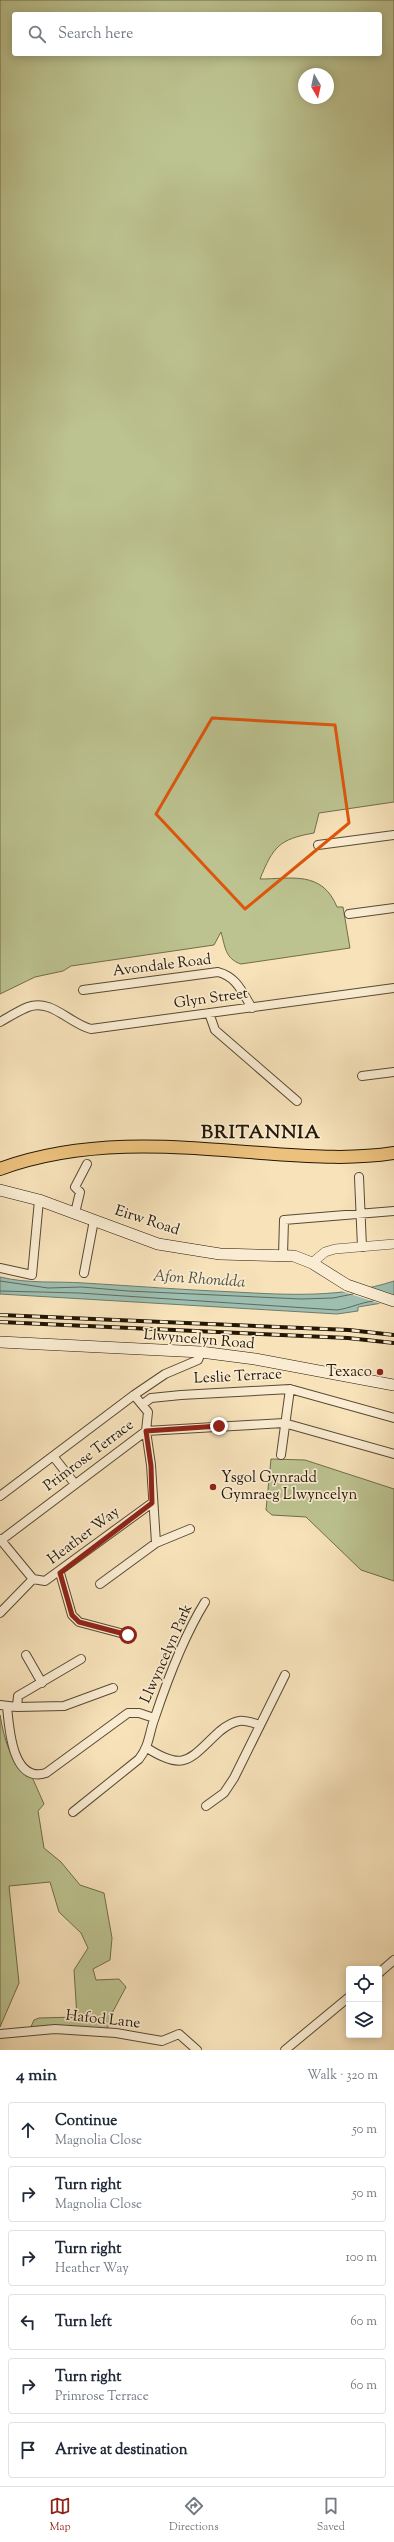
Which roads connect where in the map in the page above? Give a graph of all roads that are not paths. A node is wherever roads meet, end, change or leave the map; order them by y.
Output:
1 (394, 835) edge
2 (318, 845) dead end
3 (394, 908) edge
4 (349, 914) dead end
5 (394, 988) edge
6 (82, 990) dead end
7 (252, 1008) junction
8 (210, 1013) junction
9 (0, 1022) edge
10 (394, 1072) edge
11 (362, 1076) dead end
12 (297, 1101) dead end
13 (394, 1153) edge
14 (87, 1164) dead end
15 (0, 1169) edge
16 (359, 1177) dead end
17 (0, 1190) edge
18 (39, 1200) junction
19 (394, 1211) edge
20 (75, 1213) junction
21 (360, 1213) junction
22 (94, 1220) junction
23 (394, 1244) edge
24 (362, 1247) junction
25 (283, 1255) junction
26 (312, 1263) junction
27 (0, 1268) edge
28 (84, 1273) dead end
29 (394, 1301) edge
30 (0, 1342) edge
31 (201, 1352) junction
32 (394, 1385) edge
33 (290, 1389) junction
34 (134, 1395) junction
35 (143, 1404) junction
36 (394, 1418) edge
37 (284, 1423) junction
38 (146, 1431) junction
39 (394, 1454) edge
40 (281, 1455) dead end
41 (53, 1456) junction
42 (75, 1484) junction
43 (0, 1496) edge
44 (152, 1503) junction
45 (190, 1529) dead end
46 (0, 1540) edge
47 (156, 1543) junction
48 (60, 1573) junction
49 (33, 1579) junction
50 (100, 1584) dead end
51 (205, 1602) dead end
52 (0, 1614) edge
53 (128, 1635) dead end
54 (26, 1655) dead end
55 (81, 1659) dead end
56 (285, 1675) dead end
57 (42, 1682) junction
58 (113, 1688) dead end
59 (4, 1706) edge
60 (16, 1707) junction
61 (154, 1718) junction
62 (260, 1725) junction
63 (147, 1748) junction
64 (206, 1806) dead end
65 (73, 1812) dead end
66 (394, 1960) edge
67 (382, 1970) edge
68 (346, 1999) edge
69 (0, 2034) edge
70 (197, 2050) edge
71 (285, 2050) edge

1 - 2 street
3 - 4 street
5 - 7 street, Glyn Street
6 - 7 street, Avondale Road
7 - 8 street, Glyn Street
8 - 9 street, Glyn Street
8 - 12 street
10 - 11 street
13 - 15 main road
14 - 20 street
16 - 21 street
17 - 18 main road, Eirw Road
18 - 20 main road, Eirw Road
18 - 27 street
19 - 21 street
20 - 22 main road, Eirw Road
21 - 24 street
21 - 25 street
22 - 25 main road, Eirw Road
22 - 28 street
23 - 24 street
24 - 26 street
25 - 26 main road, Eirw Road
26 - 29 main road, Eirw Road
30 - 31 main road, Llwyncelyn Road
31 - 32 main road, Llwyncelyn Road
31 - 34 street
33 - 35 street, Leslie Terrace
33 - 36 street, Leslie Terrace
33 - 37 street
34 - 35 street
34 - 41 street
35 - 38 street
37 - 38 street, Primrose Terrace
37 - 39 street, Primrose Terrace
37 - 40 street
38 - 42 street, Primrose Terrace
38 - 44 street
41 - 42 street
41 - 43 street
42 - 46 street, Primrose Terrace
44 - 47 street
44 - 48 street, Heather Way
45 - 47 street
46 - 49 street
47 - 50 street
48 - 49 street, Heather Way
48 - 53 street
49 - 52 street
51 - 61 street, Llwyncelyn Park
54 - 57 street
55 - 57 street
56 - 62 street
57 - 60 street
58 - 60 street
59 - 60 street
59 - 61 street, Llwyncelyn Park
61 - 63 street, Llwyncelyn Park
62 - 63 street
62 - 64 street
63 - 65 street, Llwyncelyn Park
66 - 67 street
68 - 71 street
69 - 70 street, Hafod Lane

